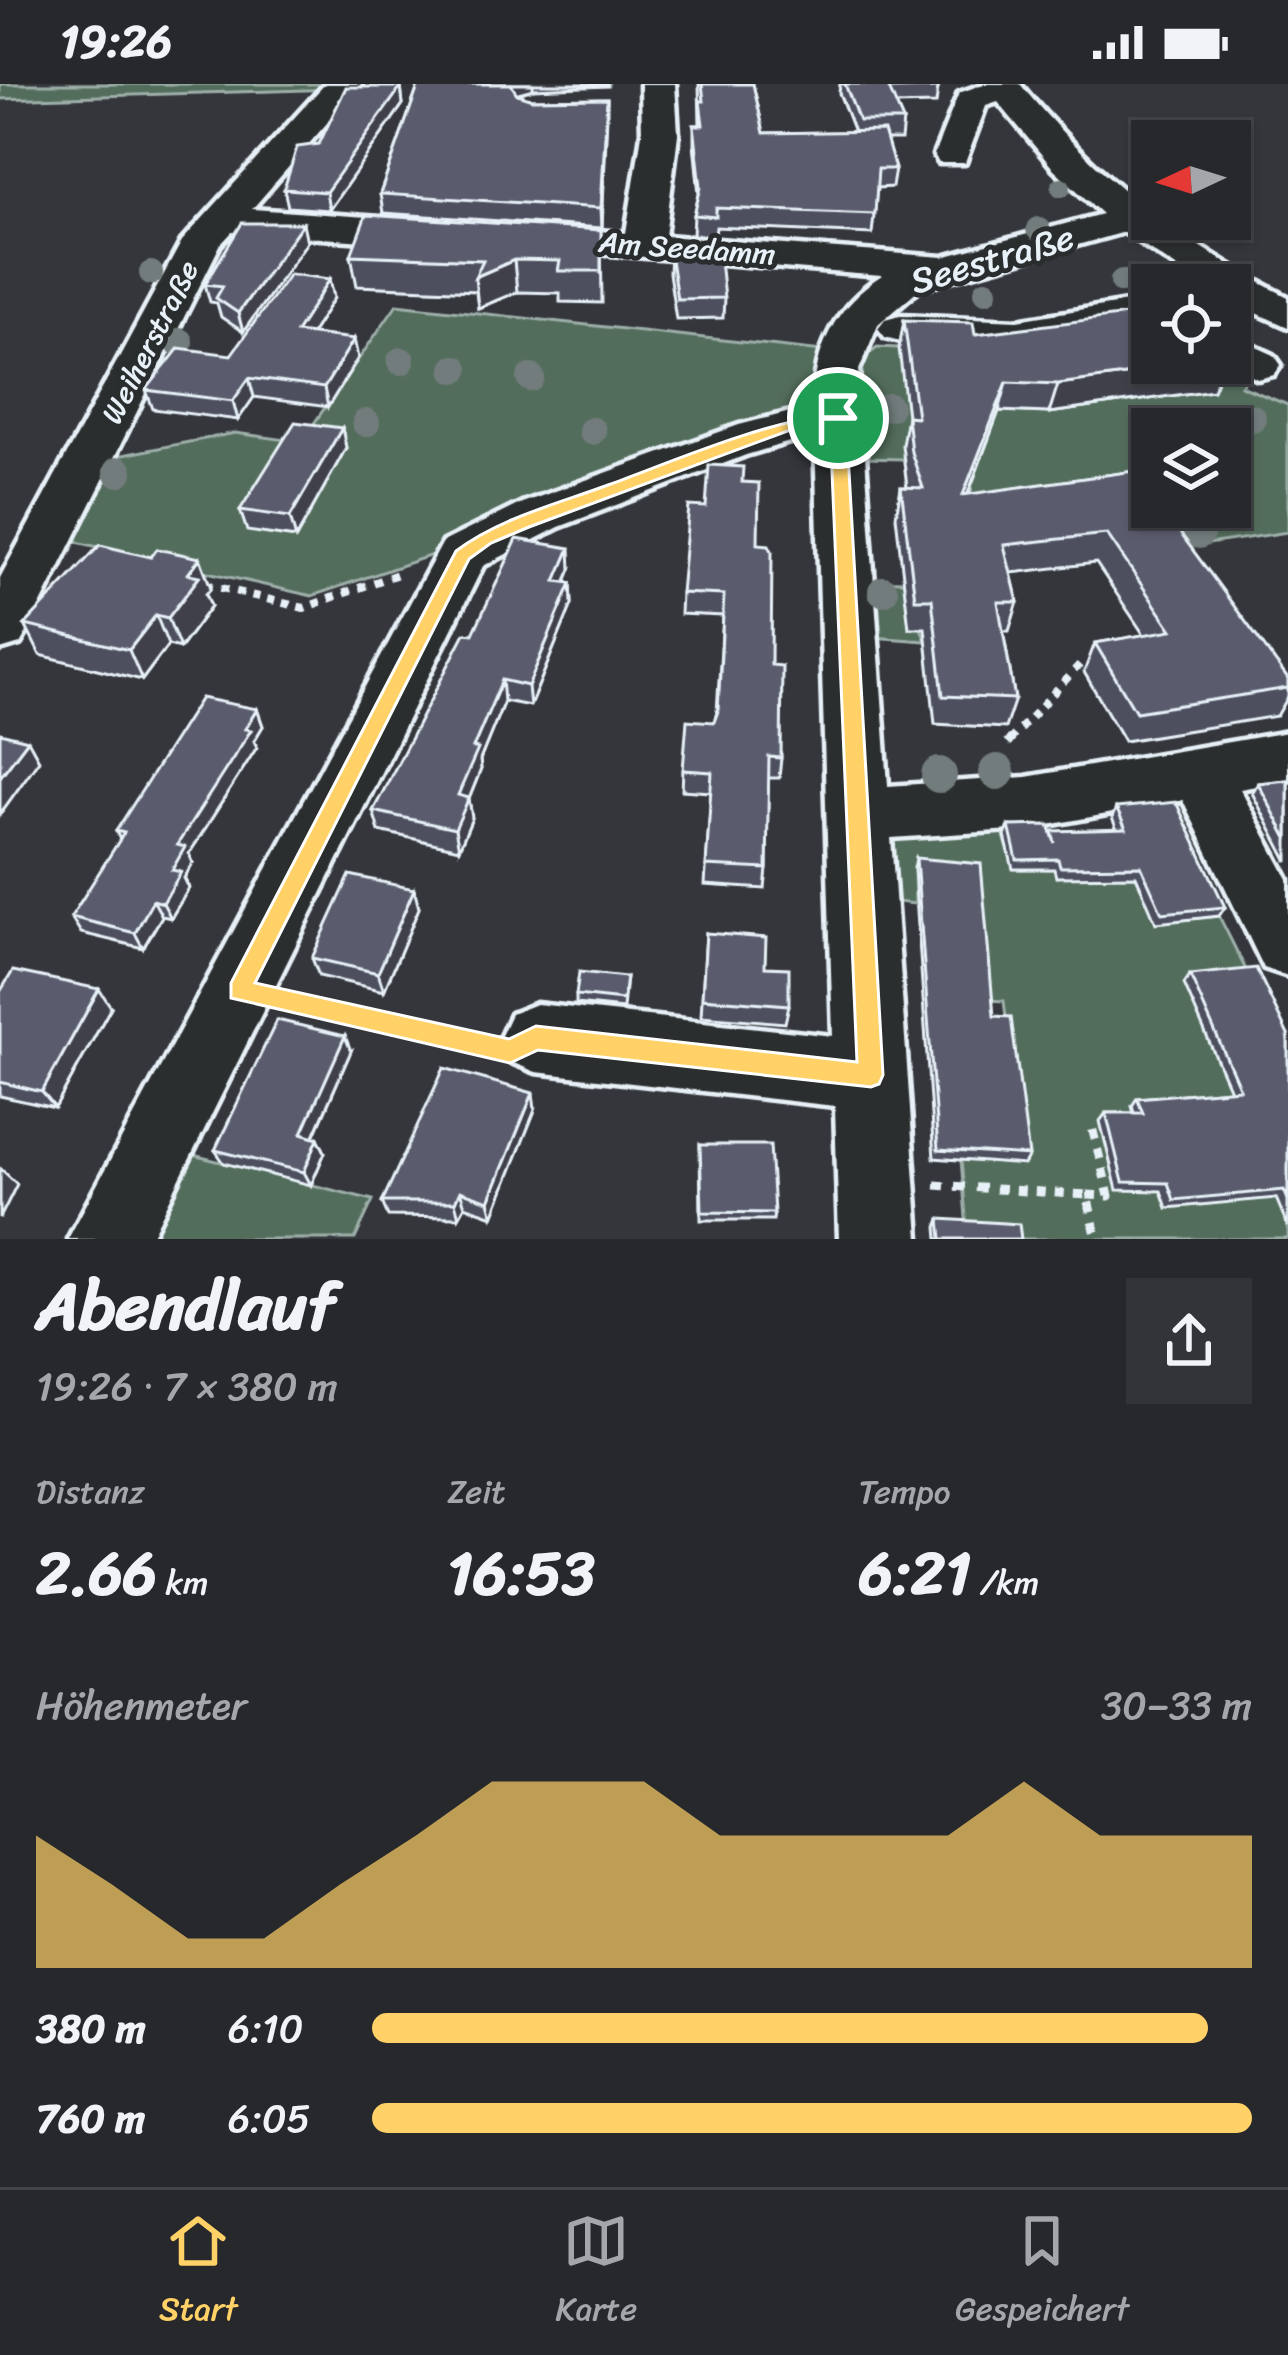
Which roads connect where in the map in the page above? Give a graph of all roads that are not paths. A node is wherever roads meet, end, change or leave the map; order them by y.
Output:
1 (344, 84) edge
2 (1003, 86) edge
3 (659, 92) edge
4 (618, 101) dead end
5 (952, 155) dead end
6 (221, 219) junction
7 (1127, 219) junction
8 (644, 244) junction
9 (938, 268) junction
10 (1288, 314) edge
11 (1131, 315) edge
12 (854, 326) junction
13 (838, 418) junction
14 (0, 630) edge
15 (1288, 756) edge
16 (1201, 773) junction
17 (858, 814) junction
18 (1288, 946) edge
19 (536, 1038) road end
20 (871, 1075) junction
21 (878, 1210) edge
22 (108, 1239) edge

1 - 6 street, Weiherstraße
2 - 5 street
2 - 7 street
3 - 4 street
3 - 8 street
6 - 8 street, Am Seedamm
6 - 14 street, Weiherstraße
7 - 9 street, Seestraße
7 - 10 street
8 - 9 street, Am Seedamm
9 - 12 street, Seestraße
11 - 12 street
12 - 13 street, Seestraße
13 - 17 street, Seestraße
13 - 22 street
15 - 16 street
16 - 17 street
16 - 18 street
17 - 20 street, Seestraße
19 - 20 street
20 - 21 street, Seestraße

